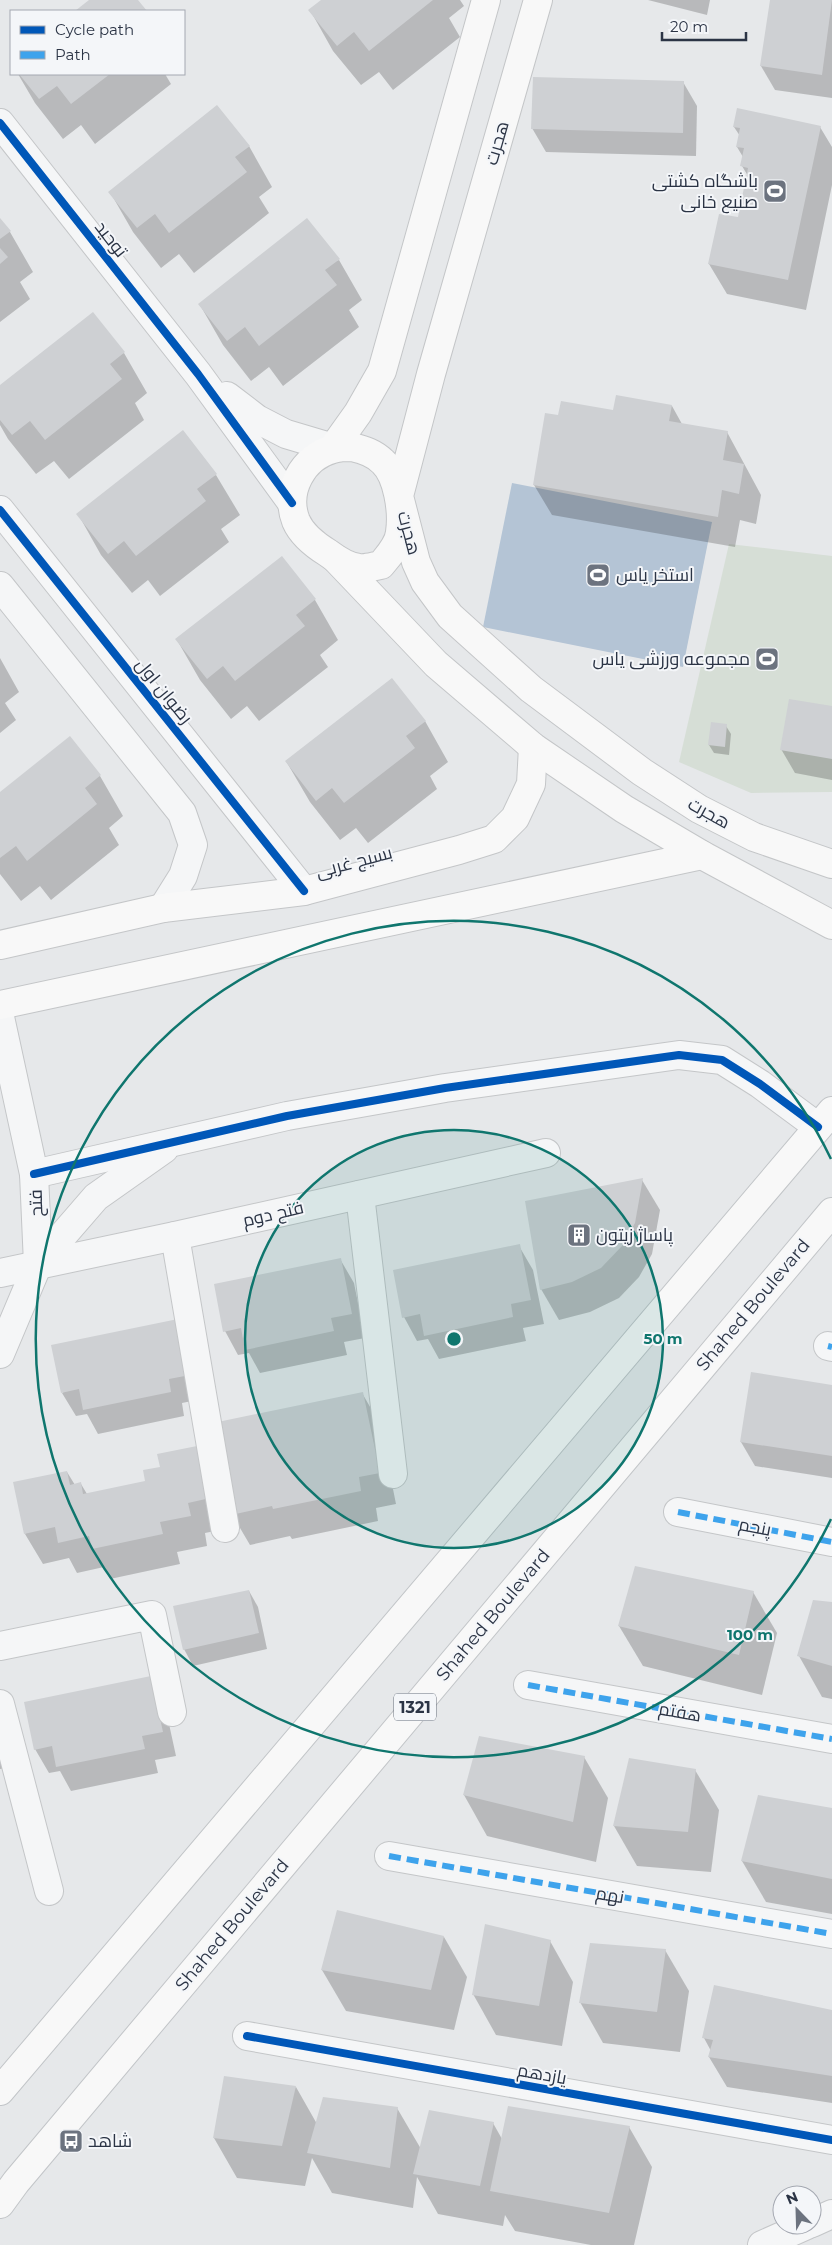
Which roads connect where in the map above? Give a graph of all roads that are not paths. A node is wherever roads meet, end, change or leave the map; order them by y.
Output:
1 (486, 0) edge
2 (538, 0) edge
3 (0, 123) edge
4 (198, 374) junction
5 (333, 448) junction
6 (399, 496) junction
7 (292, 503) junction
8 (0, 510) edge
9 (336, 559) junction
10 (0, 586) edge
11 (533, 747) junction
12 (702, 855) junction
13 (832, 864) edge
14 (304, 891) junction
15 (164, 908) junction
16 (832, 925) edge
17 (0, 944) edge
18 (0, 1005) edge
19 (0, 1017) edge
20 (825, 1119) edge
21 (176, 1141) junction
22 (546, 1153) dead end
23 (34, 1174) junction
24 (360, 1195) junction
25 (832, 1212) edge
26 (175, 1236) junction
27 (38, 1264) junction
28 (0, 1272) edge
29 (0, 1354) edge
30 (393, 1474) dead end
31 (678, 1512) dead end
32 (225, 1528) dead end
33 (832, 1542) edge
34 (0, 1646) edge
35 (528, 1685) dead end
36 (0, 1704) edge
37 (172, 1712) dead end
38 (832, 1739) edge
39 (389, 1856) dead end
40 (49, 1891) dead end
41 (832, 1934) edge
42 (247, 2036) dead end
43 (0, 2091) edge
44 (832, 2140) edge
45 (0, 2204) edge
46 (784, 2235) edge
47 (762, 2245) edge

1 - 5 main road
2 - 6 main road, هجرت
3 - 4 street, توحید
4 - 5 street
4 - 7 street
5 - 6 main road
5 - 7 main road
6 - 9 main road
6 - 13 main road, هجرت
7 - 9 main road
8 - 14 street, رضوان اول
9 - 11 main road
10 - 15 street
11 - 12 main road
11 - 14 main road, بسیج غربی
12 - 16 main road
12 - 18 main road
14 - 15 main road, بسیج غربی
15 - 17 main road, بسیج غربی
19 - 23 street, فتح
20 - 21 street
20 - 43 main road
21 - 23 street
21 - 27 street
22 - 24 street, فتح دوم
23 - 27 street, فتح
24 - 26 street, فتح دوم
24 - 30 street
25 - 45 main road, Shahed Boulevard / 1321
26 - 27 street, فتح دوم
26 - 32 street
27 - 28 street, فتح دوم
27 - 29 street, فتح
31 - 33 street, پنجم
34 - 37 street
35 - 38 street, هفتم
36 - 40 street
39 - 41 street, نهم
42 - 44 street, یازدهم
46 - 47 street

